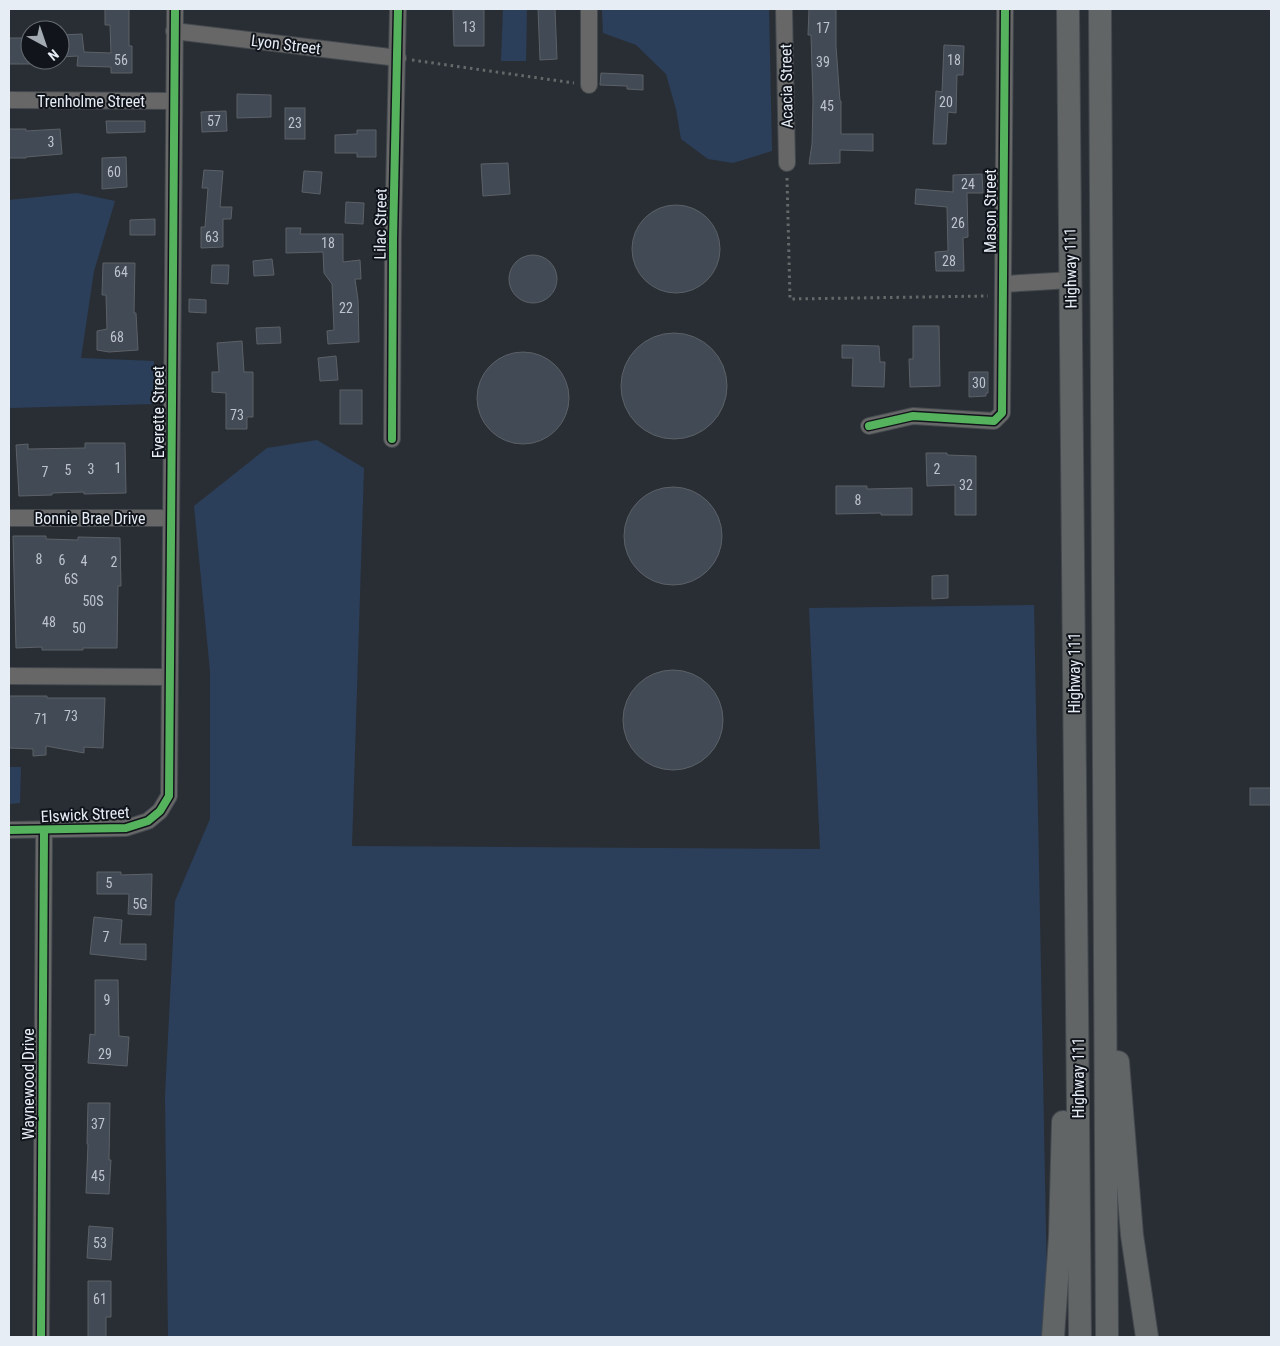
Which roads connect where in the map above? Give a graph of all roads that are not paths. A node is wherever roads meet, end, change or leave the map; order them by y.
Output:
1 (175, 9) edge
2 (398, 9) edge
3 (589, 9) edge
4 (784, 9) edge
5 (1005, 9) edge
6 (1068, 9) edge
7 (1100, 9) edge
8 (174, 31) junction
9 (398, 58) junction
10 (589, 85) road end
11 (9, 100) edge
12 (174, 101) junction
13 (787, 163) road end
14 (1070, 280) junction
15 (1004, 290) junction
16 (869, 426) dead end
17 (392, 439) dead end
18 (9, 518) edge
19 (171, 518) junction
20 (9, 676) edge
21 (1074, 676) junction
22 (169, 677) junction
23 (158, 812) joint
24 (9, 830) edge
25 (44, 830) junction
26 (1104, 872) junction
27 (41, 1337) edge
28 (1053, 1337) edge
29 (1080, 1337) edge
30 (1107, 1337) edge
31 (1147, 1337) edge

1 - 8 street, Everette Street
2 - 9 street, Lilac Street
3 - 10 street
4 - 13 street, Acacia Street
5 - 15 street, Mason Street
6 - 14 highway, Highway 111
7 - 26 highway, Highway 111
8 - 9 street, Lyon Street
8 - 12 street, Everette Street
9 - 17 street, Lilac Street
11 - 12 street, Trenholme Street
12 - 19 street, Everette Street
14 - 15 street
14 - 21 highway, Highway 111
15 - 16 street, Mason Street
18 - 19 street, Bonnie Brae Drive
19 - 22 street, Everette Street
20 - 22 street
21 - 28 highway
21 - 29 highway, Highway 111
22 - 23 street, Everette Street
23 - 25 street, Elswick Street
24 - 25 street, Elswick Street
25 - 27 street, Waynewood Drive
26 - 30 highway, Highway 111
26 - 31 highway

